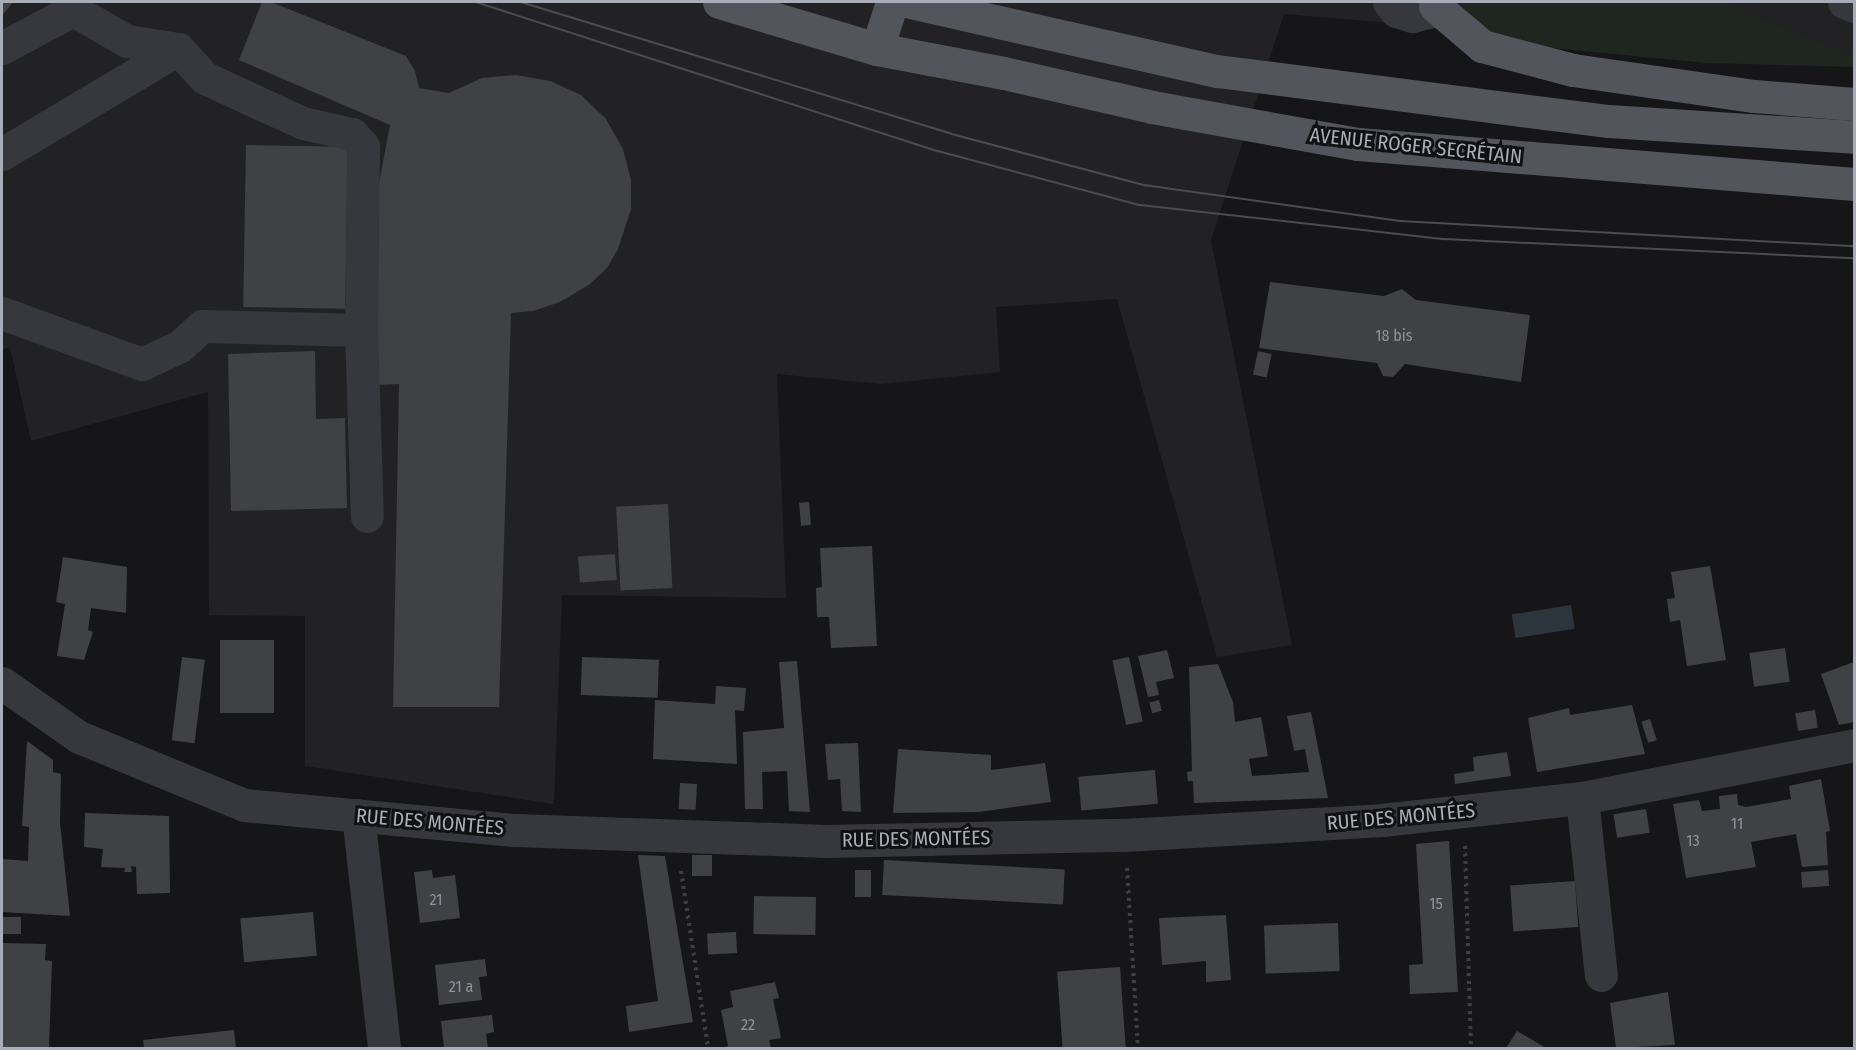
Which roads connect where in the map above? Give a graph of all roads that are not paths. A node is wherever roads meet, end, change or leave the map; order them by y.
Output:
1 (719, 2) edge
2 (892, 2) edge
3 (910, 2) edge
4 (1389, 2) edge
5 (1844, 2) edge
6 (1437, 4) edge
7 (1854, 6) edge
8 (2, 48) edge
9 (177, 49) junction
10 (877, 49) junction
11 (1854, 104) edge
12 (1854, 137) edge
13 (2, 154) edge
14 (1854, 184) edge
15 (2, 313) edge
16 (361, 330) junction
17 (367, 516) dead end
18 (2, 683) edge
19 (1854, 745) edge
20 (1582, 798) junction
21 (358, 815) junction
22 (1601, 975) dead end
23 (384, 1048) edge

1 - 10 main road, AVENUE ROGER SECRÉTAIN
2 - 10 main road
3 - 12 main road
4 - 6 street
5 - 7 street
6 - 11 main road
8 - 9 street
9 - 13 street
9 - 16 street
10 - 14 main road, AVENUE ROGER SECRÉTAIN
15 - 16 street
16 - 17 street
18 - 21 street, RUE DES MONTÉES
19 - 20 street, RUE DES MONTÉES
20 - 21 street, RUE DES MONTÉES
20 - 22 street
21 - 23 street

